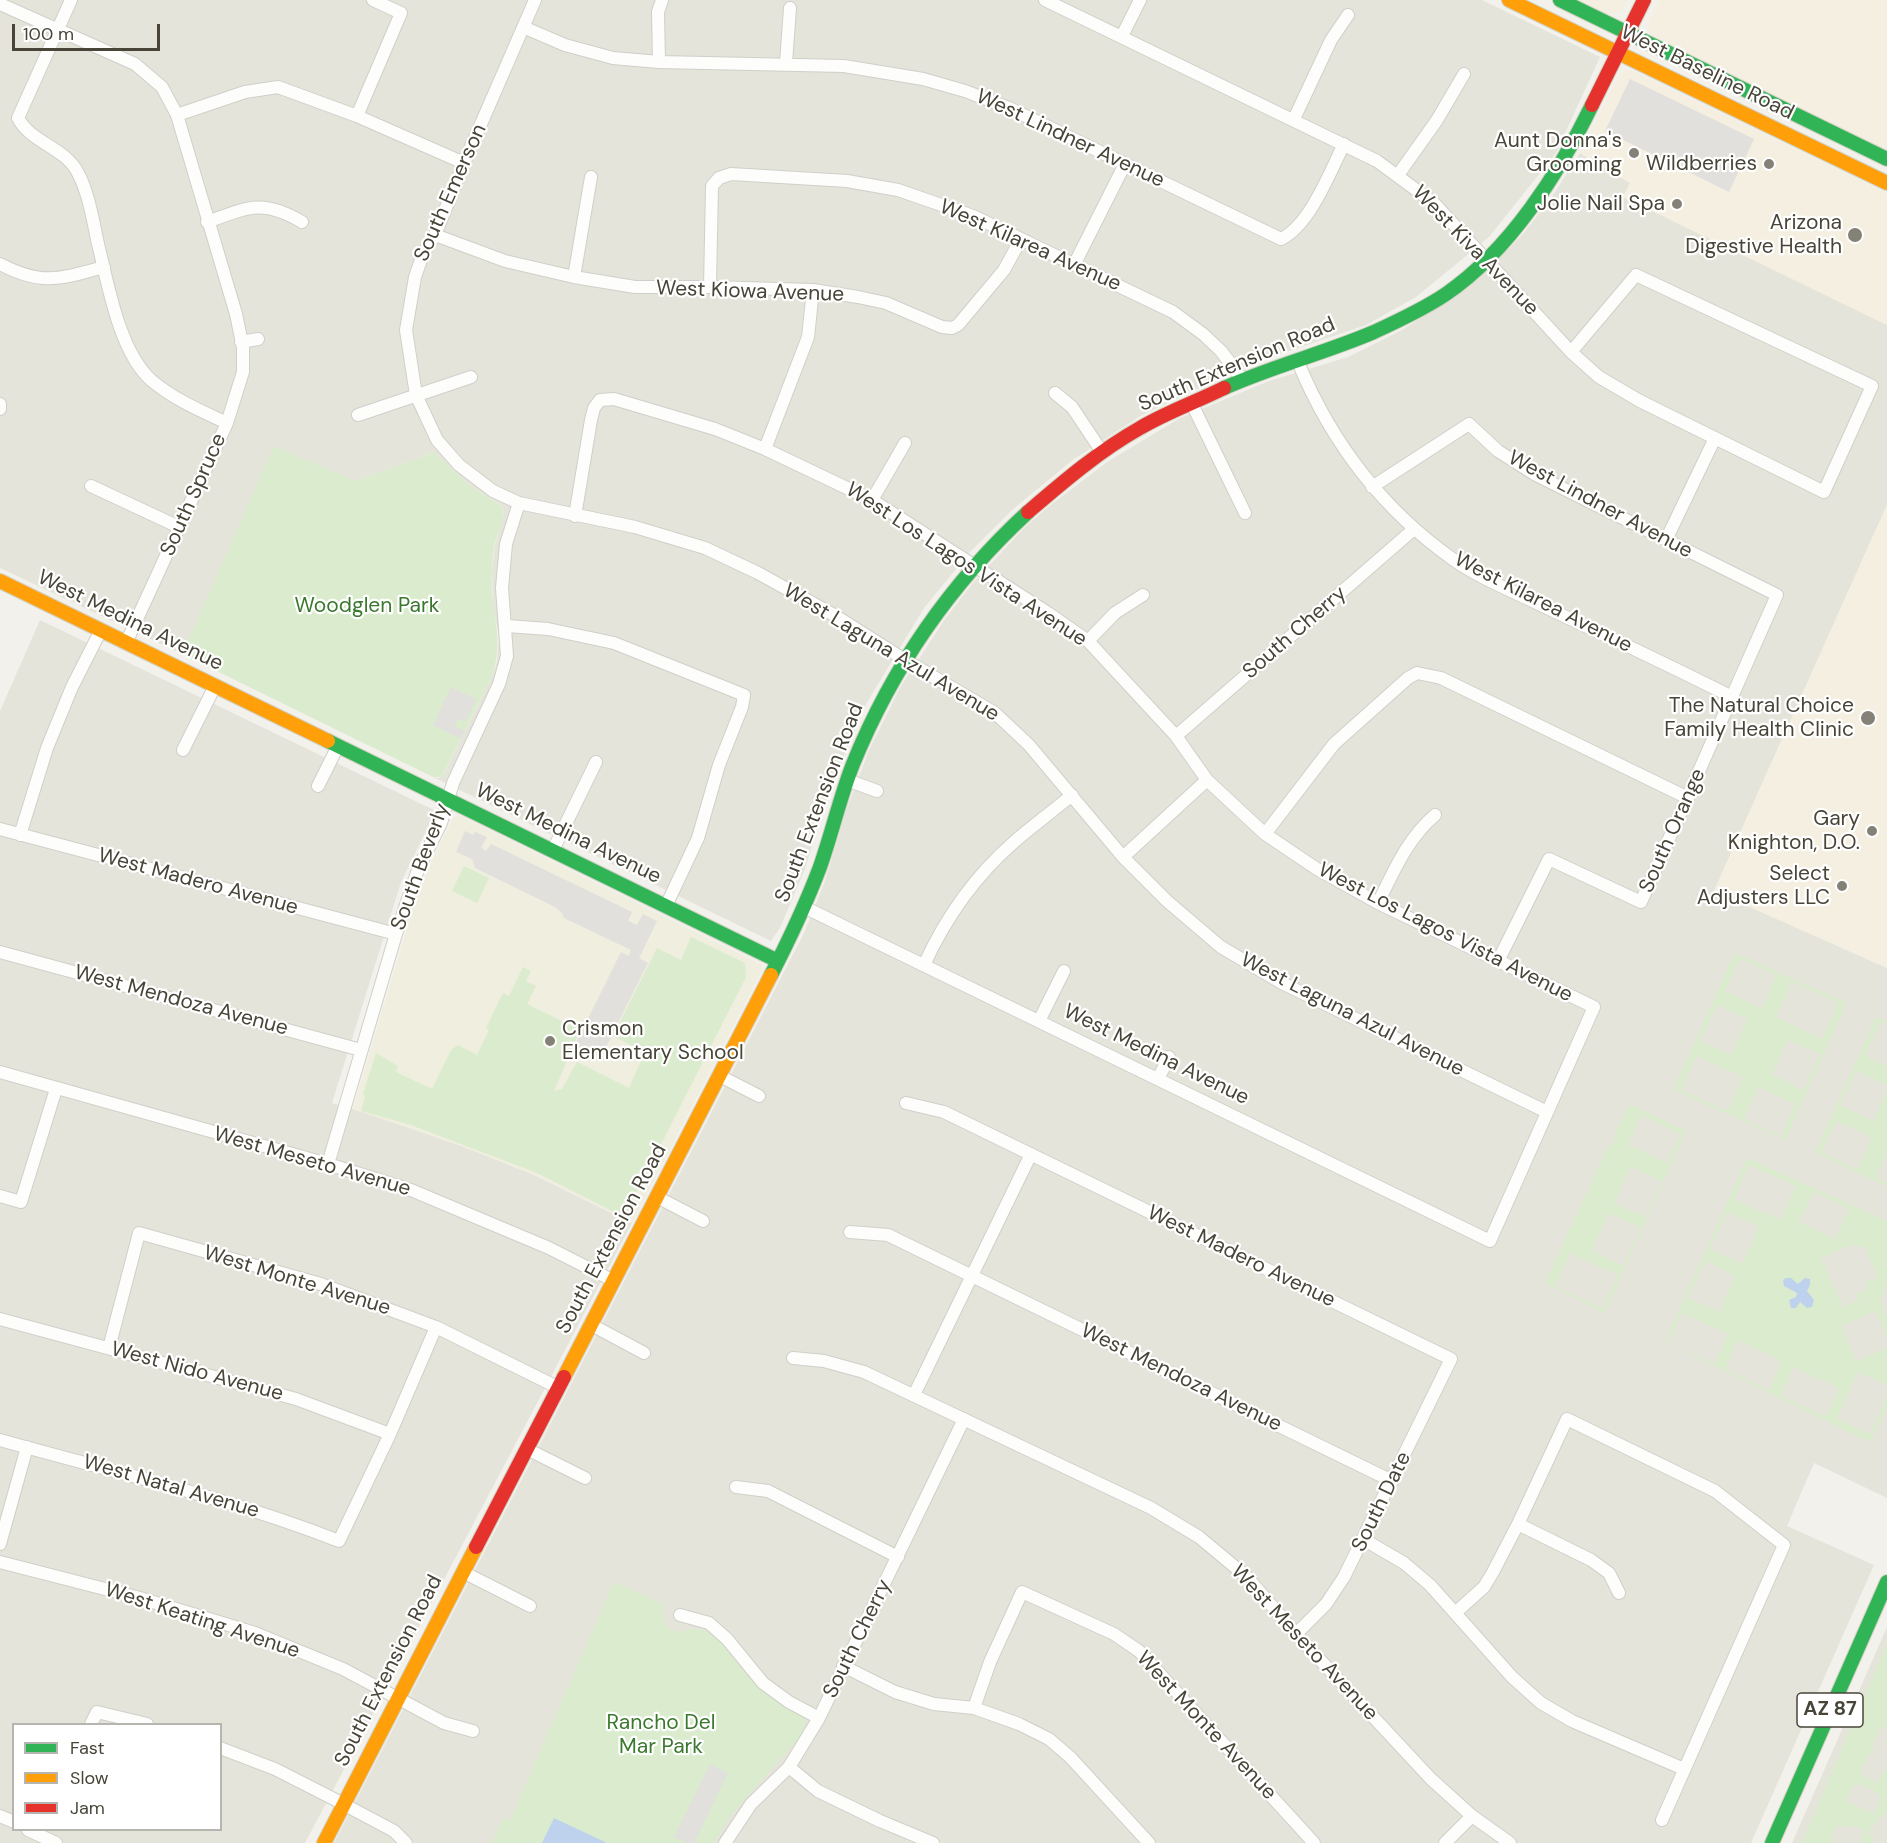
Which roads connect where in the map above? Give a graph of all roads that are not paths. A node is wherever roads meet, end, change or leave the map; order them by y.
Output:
1 (71, 0) edge
2 (374, 0) edge
3 (535, 0) edge
4 (662, 0) edge
5 (1045, 0) edge
6 (1140, 0) edge
7 (1509, 0) edge
8 (1560, 0) edge
9 (1644, 0) edge
10 (0, 4) edge
11 (790, 8) dead end
12 (1348, 15) dead end
13 (523, 27) junction
14 (57, 30) junction
15 (1628, 33) junction
16 (1122, 36) junction
17 (1618, 53) junction
18 (659, 62) junction
19 (786, 63) junction
20 (1464, 74) dead end
21 (177, 115) junction
22 (357, 116) junction
23 (1294, 119) junction
24 (1344, 144) junction
25 (1887, 159) edge
26 (464, 163) junction
27 (1125, 164) junction
28 (1398, 175) junction
29 (591, 177) dead end
30 (1887, 183) edge
31 (207, 222) junction
32 (302, 222) dead end
33 (435, 236) junction
34 (1021, 239) junction
35 (1486, 259) junction
36 (0, 264) edge
37 (1074, 265) junction
38 (104, 267) junction
39 (574, 277) junction
40 (710, 287) junction
41 (813, 290) junction
42 (258, 339) dead end
43 (242, 342) junction
44 (1571, 352) junction
45 (1298, 362) junction
46 (471, 377) dead end
47 (1243, 380) junction
48 (1055, 393) dead end
49 (416, 395) junction
50 (0, 404) edge
51 (1192, 404) junction
52 (0, 409) edge
53 (358, 416) dead end
54 (227, 423) junction
55 (1715, 438) junction
56 (905, 443) dead end
57 (765, 449) junction
58 (1102, 452) junction
59 (91, 486) dead end
60 (1372, 487) junction
61 (872, 501) junction
62 (519, 503) junction
63 (1245, 513) dead end
64 (574, 516) junction
65 (179, 527) junction
66 (1414, 529) junction
67 (1666, 540) junction
68 (974, 567) junction
69 (0, 581) edge
70 (1143, 595) dead end
71 (1777, 595) joint
72 (507, 626) junction
73 (101, 630) junction
74 (1088, 641) junction
75 (126, 643) junction
76 (905, 660) junction
77 (215, 686) junction
78 (1732, 697) junction
79 (1176, 736) junction
80 (338, 746) junction
81 (183, 750) dead end
82 (596, 762) dead end
83 (848, 780) junction
84 (1207, 780) junction
85 (318, 786) dead end
86 (877, 791) dead end
87 (1072, 795) junction
88 (447, 798) junction
89 (1688, 798) junction
90 (1435, 815) dead end
91 (0, 829) edge
92 (1265, 834) junction
93 (20, 835) junction
94 (554, 850) junction
95 (1124, 857) junction
96 (1378, 903) junction
97 (666, 906) junction
98 (804, 907) junction
99 (396, 934) junction
100 (0, 952) edge
101 (778, 961) junction
102 (1498, 961) junction
103 (924, 965) junction
104 (1064, 971) dead end
105 (1039, 1021) junction
106 (362, 1050) junction
107 (1169, 1057) dead end
108 (0, 1072) edge
109 (720, 1076) junction
110 (1158, 1079) junction
111 (56, 1089) junction
112 (759, 1096) dead end
113 (906, 1103) dead end
114 (1547, 1112) junction
115 (1030, 1154) junction
116 (328, 1164) junction
117 (0, 1196) edge
118 (657, 1197) junction
119 (703, 1221) dead end
120 (849, 1232) dead end
121 (971, 1276) junction
122 (614, 1281) junction
123 (0, 1319) edge
124 (590, 1323) junction
125 (436, 1327) junction
126 (109, 1348) junction
127 (644, 1353) dead end
128 (793, 1358) dead end
129 (1451, 1359) joint
130 (559, 1388) junction
131 (914, 1395) junction
132 (964, 1419) junction
133 (390, 1434) junction
134 (0, 1440) edge
135 (27, 1447) junction
136 (527, 1449) junction
137 (585, 1478) dead end
138 (1392, 1481) junction
139 (736, 1487) dead end
140 (1518, 1524) junction
141 (1363, 1539) junction
142 (0, 1544) edge
143 (898, 1557) junction
144 (0, 1562) edge
145 (463, 1572) junction
146 (1887, 1582) edge
147 (1619, 1593) dead end
148 (530, 1606) dead end
149 (1455, 1613) junction
150 (680, 1615) dead end
151 (1296, 1634) junction
152 (843, 1666) junction
153 (399, 1698) junction
154 (974, 1708) junction
155 (819, 1718) junction
156 (92, 1723) edge
157 (139, 1723) edge
158 (473, 1731) dead end
159 (222, 1749) edge
160 (789, 1767) junction
161 (1684, 1769) junction
162 (344, 1804) junction
163 (1472, 1816) junction
164 (1662, 1820) dead end
165 (35, 1831) edge
166 (56, 1843) edge
167 (324, 1843) edge
168 (406, 1843) edge
169 (726, 1843) edge
170 (933, 1843) edge
171 (1149, 1843) edge
172 (1314, 1843) edge
173 (1445, 1843) edge
174 (1510, 1843) edge
175 (1772, 1843) edge

1 - 14 street
2 - 22 street
3 - 13 street, South Emerson
4 - 18 street
5 - 16 street, West Kiva Avenue
6 - 16 street
7 - 17 street, West Baseline Road
8 - 15 street, West Baseline Road
9 - 15 street, South Extension Road
10 - 14 street
11 - 19 street
12 - 23 street
13 - 18 street, West Lindner Avenue
13 - 26 street, South Emerson
14 - 21 street
14 - 38 street
15 - 17 street, South Extension Road
15 - 25 street, West Baseline Road
16 - 23 street, West Kiva Avenue
17 - 30 street, West Baseline Road
17 - 35 street, South Extension Road
18 - 19 street, West Lindner Avenue
19 - 27 street, West Lindner Avenue
20 - 28 street
21 - 22 street
21 - 31 street, South Spruce
22 - 26 street
23 - 24 street, West Kiva Avenue
24 - 27 street, West Lindner Avenue
24 - 28 street, West Kiva Avenue
26 - 33 street, South Emerson
27 - 37 street
28 - 35 street, West Kiva Avenue
29 - 39 street
31 - 32 street
31 - 43 street, South Spruce
33 - 39 street, West Kiowa Avenue
33 - 49 street, South Emerson
34 - 37 street, West Kilarea Avenue
34 - 40 street, West Kilarea Avenue
34 - 41 street, West Kiowa Avenue
35 - 44 street, West Kiva Avenue
35 - 45 street, South Extension Road
36 - 38 street
37 - 47 street, West Kilarea Avenue
38 - 54 street
39 - 40 street, West Kiowa Avenue
40 - 41 street, West Kiowa Avenue
41 - 57 street
42 - 43 street
43 - 54 street, South Spruce
44 - 55 street, West Kiva Avenue
44 - 55 street, West Kiva Avenue
45 - 47 street, South Extension Road
45 - 60 street, West Kilarea Avenue
46 - 49 street
47 - 51 street, South Extension Road
48 - 58 street
49 - 53 street
49 - 62 street, West Laguna Azul Avenue
50 - 52 street
51 - 58 street, South Extension Road
51 - 63 street
54 - 65 street, South Spruce
55 - 67 street
56 - 61 street
57 - 61 street, West Los Lagos Vista Avenue
57 - 64 street, West Los Lagos Vista Avenue
58 - 68 street, South Extension Road
59 - 65 street
60 - 66 street, West Kilarea Avenue
60 - 67 street, West Lindner Avenue
61 - 68 street, West Los Lagos Vista Avenue
62 - 64 street, West Laguna Azul Avenue
62 - 72 street, South Beverly
64 - 76 street, West Laguna Azul Avenue
65 - 75 street, South Spruce
66 - 78 street, West Kilarea Avenue
66 - 79 street, South Cherry
67 - 71 street, West Lindner Avenue
68 - 74 street, West Los Lagos Vista Avenue
68 - 76 street, South Extension Road
69 - 73 street, West Medina Avenue
70 - 74 street
71 - 78 street, South Orange
72 - 88 street, South Beverly
72 - 97 street
73 - 75 street, West Medina Avenue
73 - 93 street
74 - 79 street, West Los Lagos Vista Avenue
75 - 77 street, West Medina Avenue
76 - 83 street, South Extension Road
76 - 87 street, West Laguna Azul Avenue
77 - 80 street, West Medina Avenue
77 - 81 street
78 - 89 street, South Orange
79 - 84 street, West Los Lagos Vista Avenue
80 - 85 street
80 - 88 street, West Medina Avenue
82 - 94 street
83 - 86 street
83 - 98 street, South Extension Road
84 - 92 street, West Los Lagos Vista Avenue
84 - 95 street
87 - 95 street, West Laguna Azul Avenue
87 - 103 street
88 - 94 street, West Medina Avenue
88 - 99 street, South Beverly
89 - 92 street
89 - 102 street, South Orange
90 - 96 street
91 - 93 street, West Madero Avenue
92 - 96 street, West Los Lagos Vista Avenue
93 - 99 street, West Madero Avenue
94 - 97 street, West Medina Avenue
95 - 114 street, West Laguna Azul Avenue
96 - 102 street, West Los Lagos Vista Avenue
97 - 101 street, West Medina Avenue
98 - 101 street, South Extension Road
98 - 103 street, West Medina Avenue
99 - 106 street, South Beverly
100 - 106 street, West Mendoza Avenue
101 - 109 street, South Extension Road
102 - 114 street, West Los Lagos Vista Avenue
103 - 105 street, West Medina Avenue
104 - 105 street
105 - 110 street, West Medina Avenue
106 - 116 street, South Beverly
107 - 110 street
108 - 111 street, West Meseto Avenue
109 - 112 street
109 - 118 street, South Extension Road
110 - 114 street, West Medina Avenue
111 - 116 street, West Meseto Avenue
111 - 117 street
113 - 115 street, West Madero Avenue
115 - 121 street
115 - 129 street, West Madero Avenue
116 - 122 street, West Meseto Avenue
118 - 119 street
118 - 122 street, South Extension Road
120 - 121 street, West Mendoza Avenue
121 - 131 street
121 - 138 street, West Mendoza Avenue
122 - 124 street, South Extension Road
123 - 126 street, West Nido Avenue
124 - 127 street
124 - 130 street, South Extension Road
125 - 126 street, West Monte Avenue
125 - 130 street, West Monte Avenue
125 - 133 street
126 - 133 street, West Nido Avenue
128 - 131 street, West Meseto Avenue
129 - 138 street, South Date
130 - 136 street, South Extension Road
131 - 132 street, West Meseto Avenue
132 - 143 street, South Cherry
132 - 151 street, West Meseto Avenue
133 - 135 street, West Natal Avenue
134 - 135 street, West Natal Avenue
135 - 142 street
136 - 137 street
136 - 145 street, South Extension Road
138 - 141 street, South Date
139 - 143 street
140 - 147 street
140 - 149 street
140 - 161 street
141 - 149 street
141 - 151 street, South Date
143 - 152 street, South Cherry
144 - 153 street, West Keating Avenue
145 - 148 street
145 - 153 street, South Extension Road
146 - 175 street, AZ 87
149 - 161 street
150 - 155 street
151 - 163 street, West Meseto Avenue
152 - 154 street
152 - 155 street, South Cherry
153 - 158 street, West Keating Avenue
153 - 162 street, South Extension Road
154 - 171 street
154 - 172 street, West Monte Avenue
155 - 160 street, South Cherry
156 - 157 street
159 - 162 street
160 - 169 street, South Cherry
160 - 170 street
161 - 164 street
162 - 167 street, South Extension Road
162 - 168 street
163 - 173 street
163 - 174 street, West Meseto Avenue
165 - 166 street

